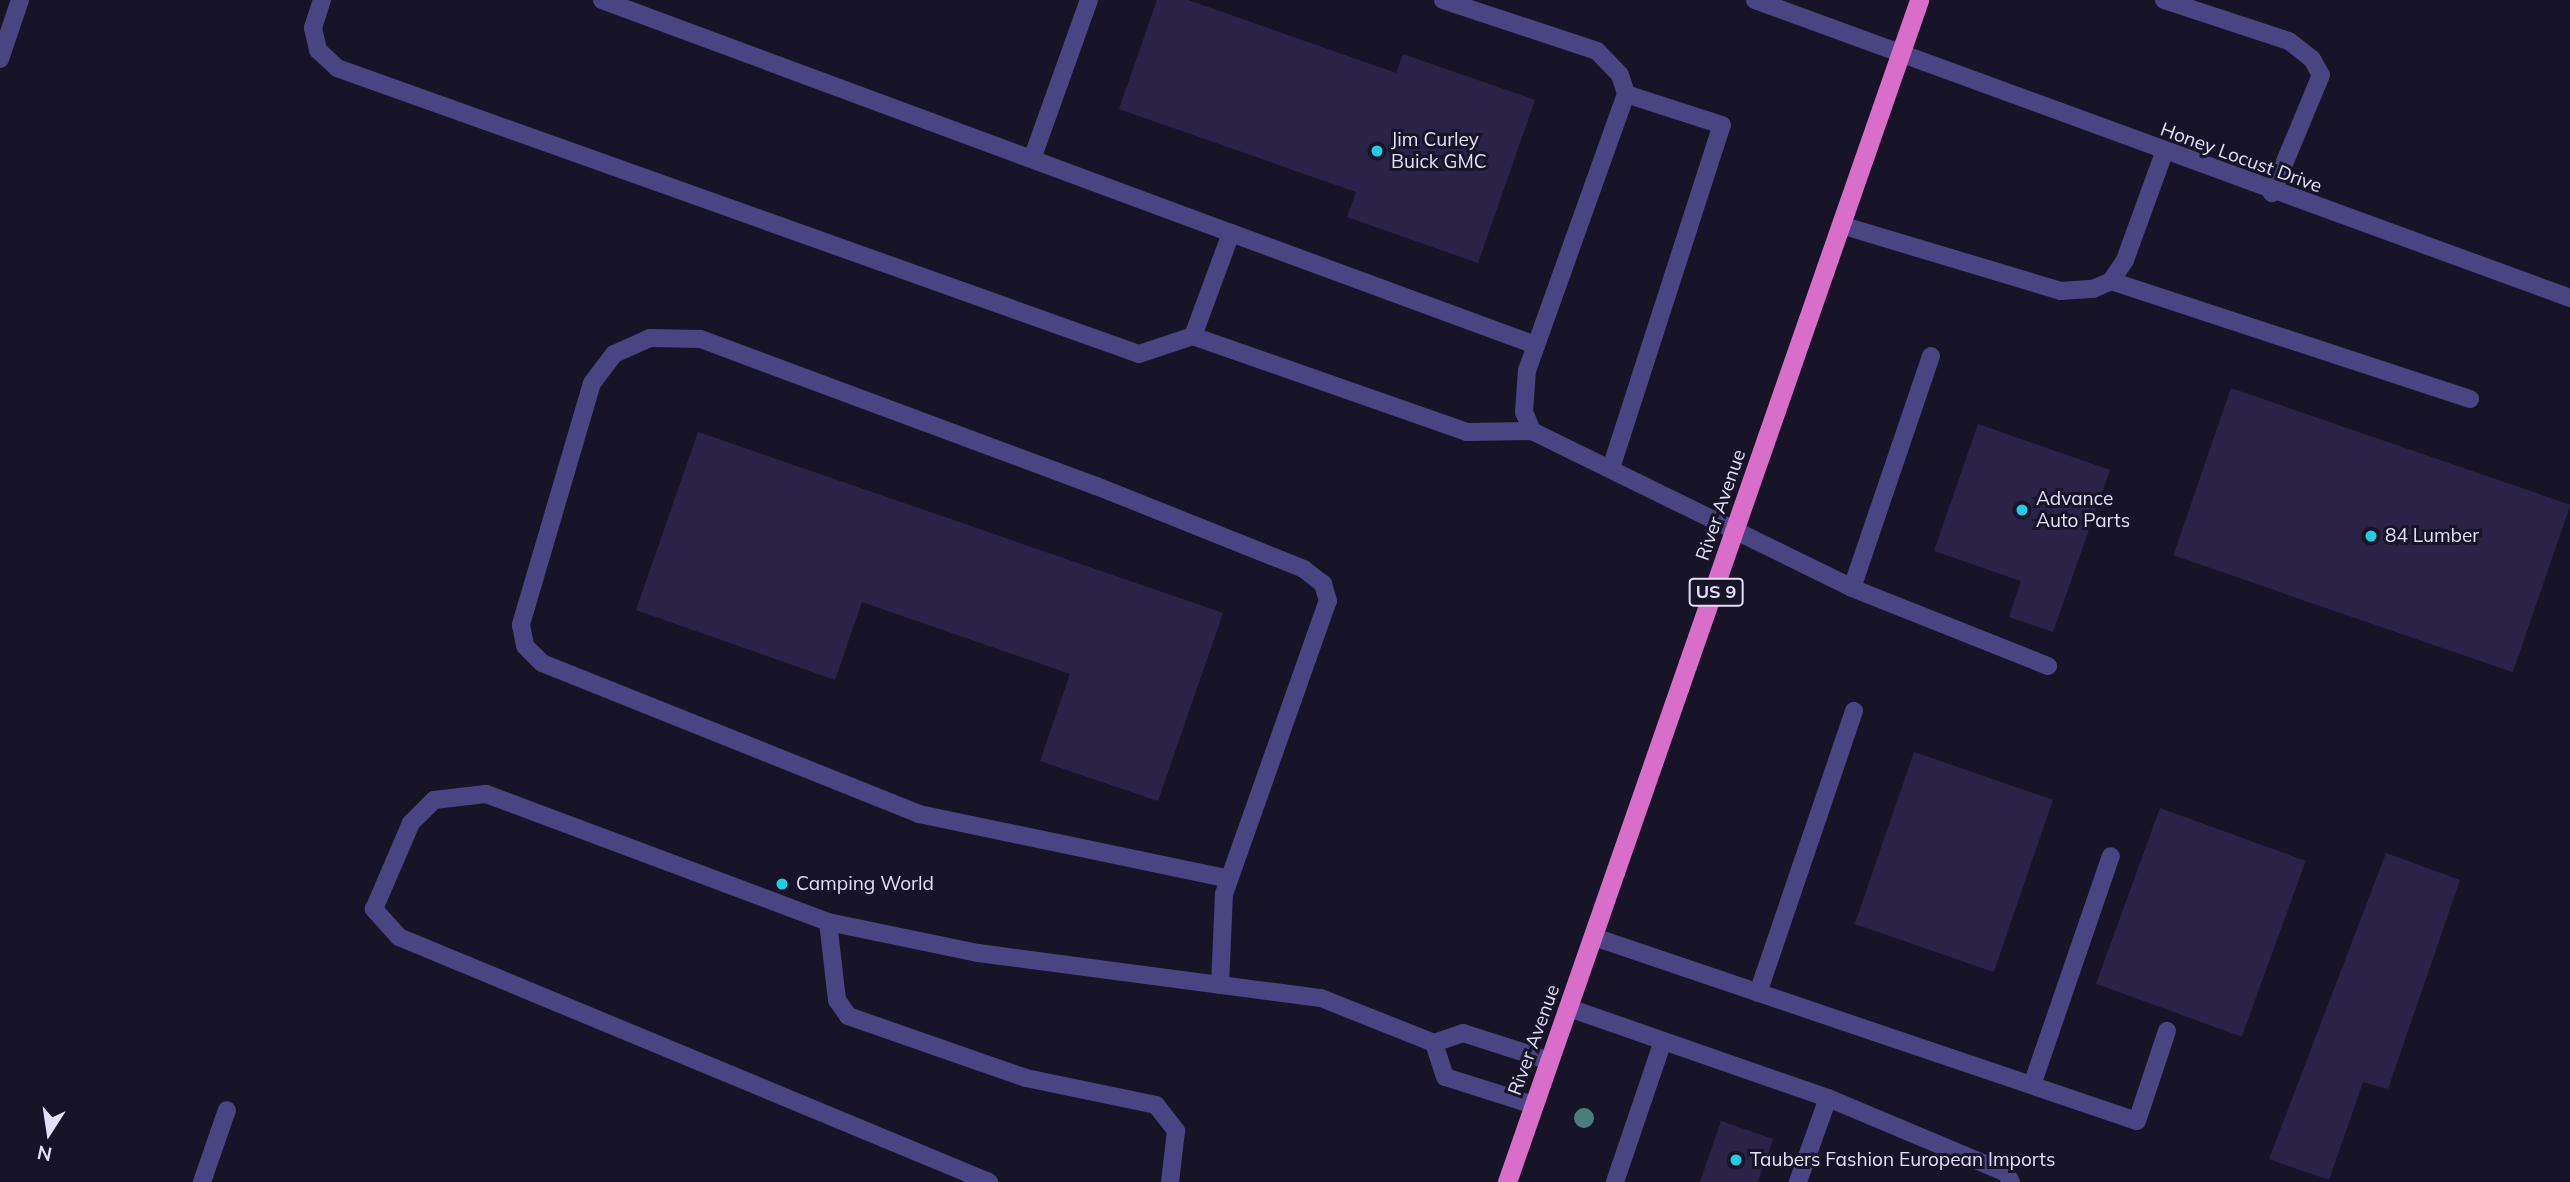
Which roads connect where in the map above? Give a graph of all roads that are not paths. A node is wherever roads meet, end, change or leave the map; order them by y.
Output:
1 (20, 0) edge
2 (322, 0) edge
3 (602, 0) edge
4 (1089, 0) edge
5 (1443, 0) edge
6 (1755, 0) edge
7 (1919, 0) edge
8 (2164, 0) edge
9 (1899, 55) junction
10 (0, 59) edge
11 (1626, 94) junction
12 (2164, 153) junction
13 (1032, 159) junction
14 (2272, 193) junction
15 (1841, 225) junction
16 (1231, 233) junction
17 (2110, 281) junction
18 (2570, 298) edge
19 (1192, 335) junction
20 (1536, 345) junction
21 (1931, 356) dead end
22 (2470, 399) dead end
23 (1532, 431) junction
24 (1612, 465) junction
25 (1738, 528) junction
26 (1852, 588) junction
27 (2048, 666) dead end
28 (1854, 711) dead end
29 (2111, 856) dead end
30 (1229, 879) junction
31 (828, 922) junction
32 (1594, 937) junction
33 (1220, 985) junction
34 (1758, 993) junction
35 (1569, 1008) junction
36 (2167, 1031) dead end
37 (1663, 1041) junction
38 (1434, 1043) junction
39 (1550, 1060) junction
40 (2032, 1085) junction
41 (1828, 1098) junction
42 (1534, 1105) junction
43 (227, 1110) dead end
44 (202, 1182) edge
45 (989, 1182) edge
46 (1170, 1182) edge
47 (1507, 1182) edge
48 (1615, 1182) edge
49 (1798, 1182) edge
50 (2011, 1182) edge

1 - 10 street
2 - 19 street
3 - 13 street
4 - 13 street
5 - 11 street
6 - 9 street, Honey Locust Drive
7 - 9 highway, River Avenue / US 9
8 - 14 street
9 - 12 street, Honey Locust Drive
9 - 15 highway, River Avenue / US 9
11 - 20 street
11 - 24 street
12 - 14 street, Honey Locust Drive
12 - 17 street
13 - 16 street
14 - 18 street, Honey Locust Drive
15 - 17 street
15 - 25 highway, River Avenue / US 9
16 - 19 street
16 - 20 street
17 - 22 street
19 - 23 street
20 - 23 street
21 - 26 street
23 - 24 street
24 - 25 street
25 - 26 street
25 - 32 highway, River Avenue / US 9
26 - 27 street
28 - 34 street
29 - 40 street
30 - 30 street
30 - 33 street
31 - 33 street
31 - 45 street
31 - 46 street
32 - 34 street
32 - 35 highway, River Avenue / US 9
33 - 38 street
34 - 40 street
35 - 37 street
35 - 39 highway, River Avenue / US 9
36 - 40 street
37 - 41 street
37 - 48 street
38 - 39 street
38 - 42 street
39 - 42 highway, River Avenue / US 9
41 - 49 street
41 - 50 street
42 - 47 highway, River Avenue / US 9
43 - 44 street

